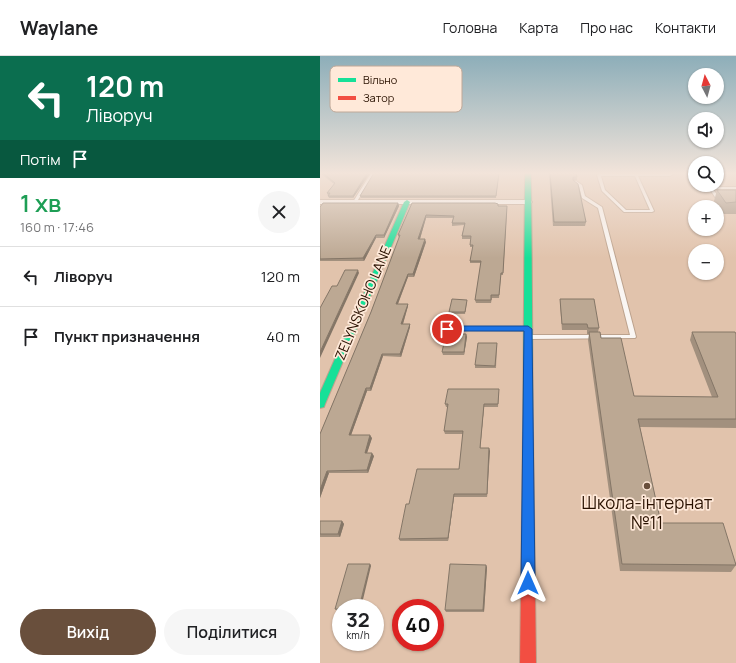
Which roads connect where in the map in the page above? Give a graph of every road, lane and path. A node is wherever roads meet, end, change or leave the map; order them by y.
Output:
1 (590, 201) edge
2 (615, 201) edge
3 (648, 201) edge
4 (320, 202) edge
5 (355, 202) joint
6 (407, 202) junction
7 (528, 202) joint
8 (447, 329) dead end
9 (528, 333) junction
10 (320, 404) edge
11 (528, 663) edge

1 - 9 lane
2 - 3 lane
4 - 5 street
5 - 6 street
6 - 7 street
6 - 10 street, ZELYNSKOHO LANE
7 - 9 street
8 - 9 lane
9 - 11 street

